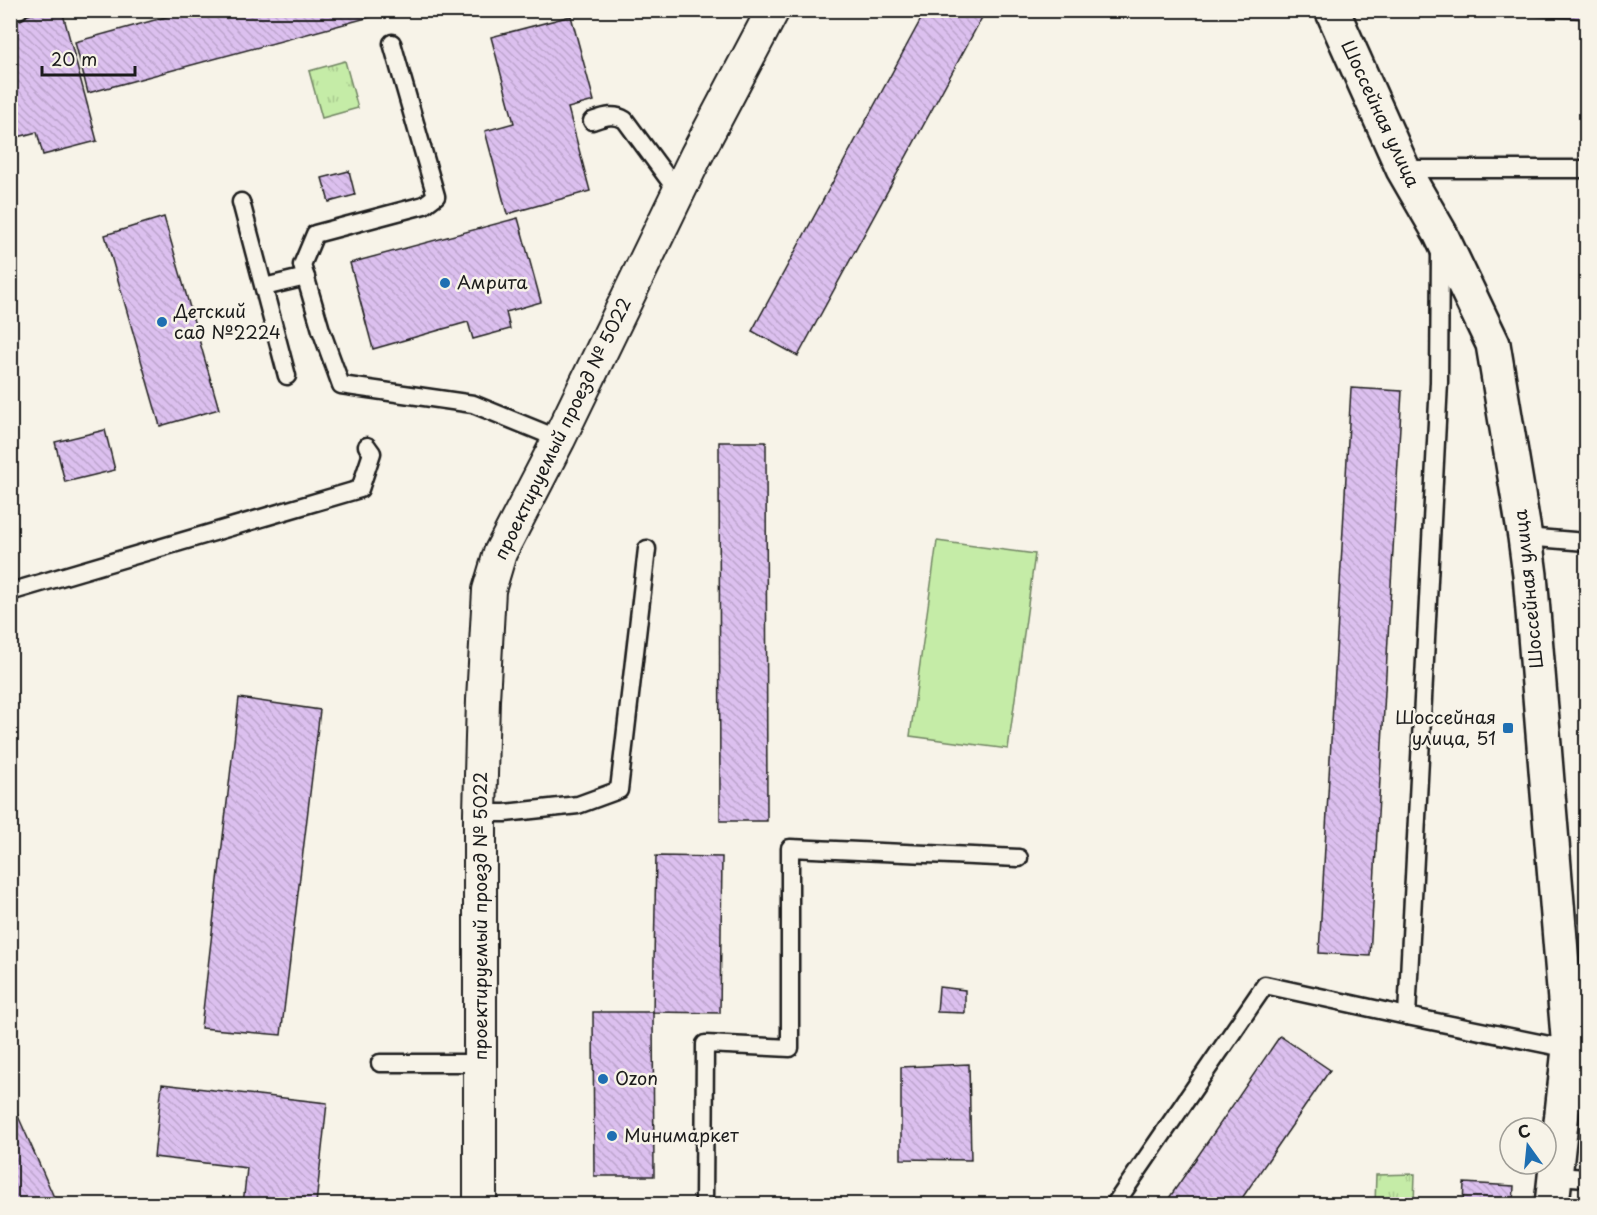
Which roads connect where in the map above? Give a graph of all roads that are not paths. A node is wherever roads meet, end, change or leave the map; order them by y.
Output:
1 (19, 10) edge
2 (773, 10) edge
3 (1332, 10) edge
4 (10, 13) edge
5 (392, 43) dead end
6 (592, 121) dead end
7 (1403, 169) junction
8 (1587, 169) edge
9 (678, 192) junction
10 (242, 202) dead end
11 (1440, 233) junction
12 (306, 277) junction
13 (264, 287) junction
14 (287, 376) dead end
15 (560, 439) junction
16 (367, 446) dead end
17 (1526, 537) junction
18 (1587, 542) edge
19 (647, 549) dead end
20 (10, 592) edge
21 (480, 813) junction
22 (1020, 858) dead end
23 (1407, 1016) junction
24 (1569, 1049) junction
25 (380, 1063) dead end
26 (480, 1063) junction
27 (1565, 1186) edge
28 (480, 1204) edge
29 (704, 1204) edge
30 (1115, 1204) edge

1 - 4 lane
2 - 9 street, проектируемый проезд № 5022
3 - 7 main road, Шоссейная улица
5 - 12 lane
6 - 9 lane
7 - 8 lane
7 - 11 main road, Шоссейная улица
9 - 15 street, проектируемый проезд № 5022
10 - 13 lane
11 - 17 main road, Шоссейная улица
11 - 23 lane
12 - 13 lane
12 - 15 lane
13 - 14 lane
15 - 21 street, проектируемый проезд № 5022
16 - 20 lane
17 - 18 lane
17 - 24 main road, Шоссейная улица
19 - 21 lane
21 - 26 street, проектируемый проезд № 5022
22 - 29 lane
23 - 24 lane
23 - 30 lane
24 - 27 main road, Шоссейная улица
25 - 26 lane
26 - 28 street, проектируемый проезд № 5022

